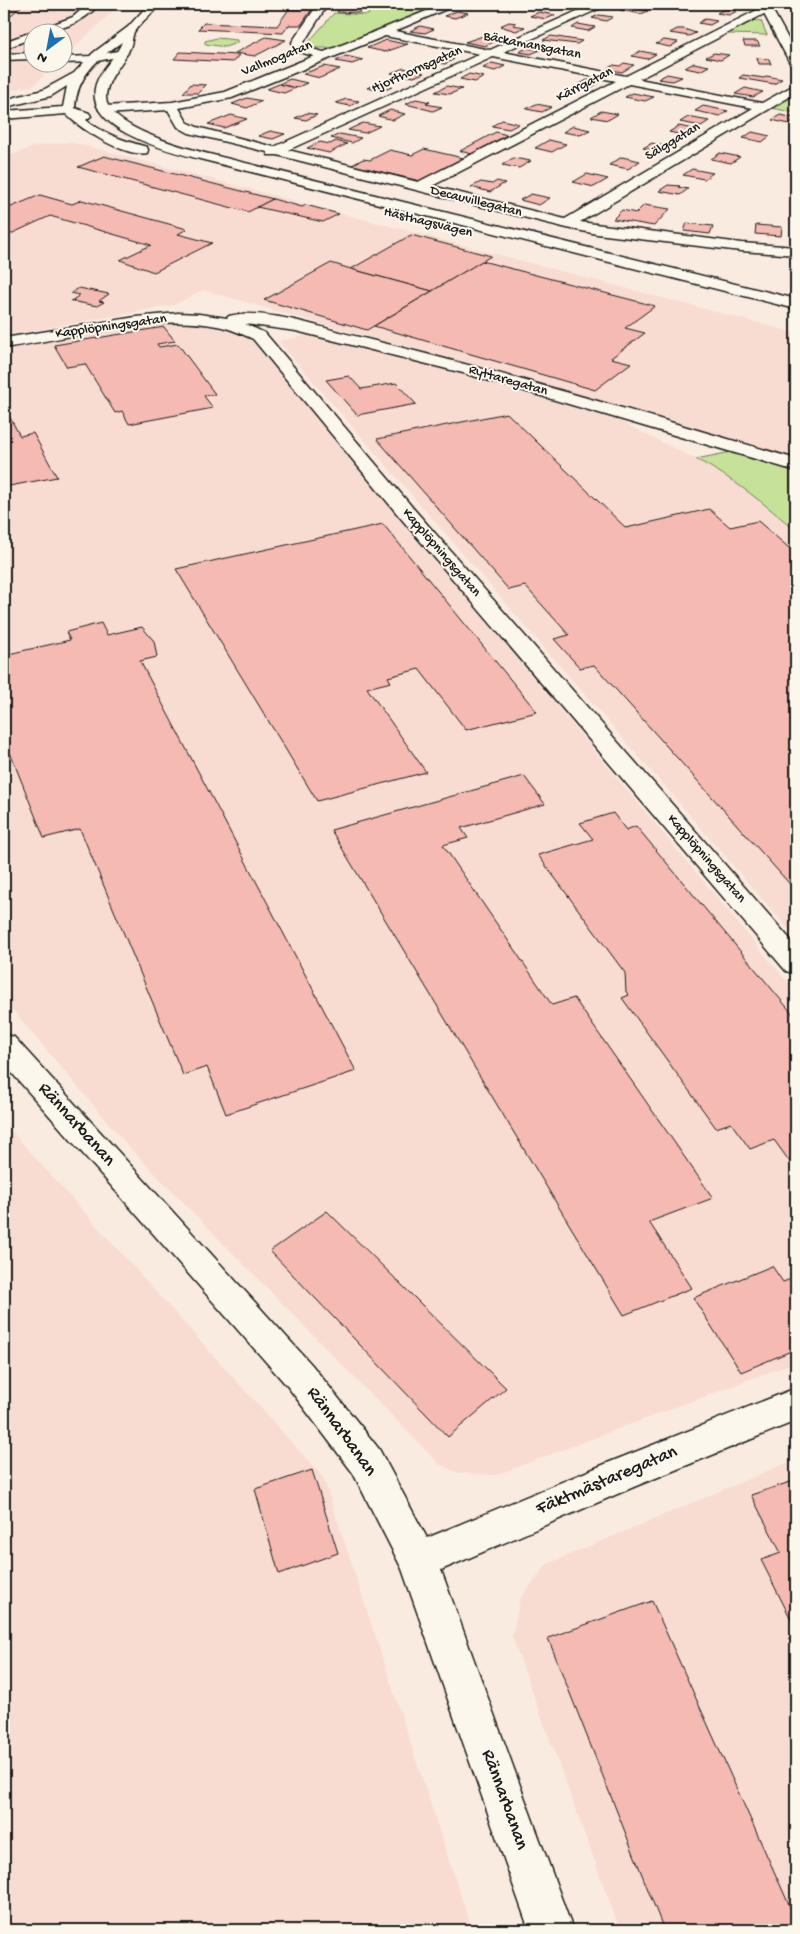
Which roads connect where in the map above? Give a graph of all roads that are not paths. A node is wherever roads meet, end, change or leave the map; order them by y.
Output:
1 (94, 4) edge
2 (155, 4) edge
3 (323, 4) edge
4 (453, 4) edge
5 (601, 4) edge
6 (765, 6) edge
7 (68, 22) edge
8 (129, 31) junction
9 (383, 32) junction
10 (22, 38) edge
11 (4, 46) edge
12 (122, 53) junction
13 (491, 54) junction
14 (72, 56) edge
15 (326, 56) junction
16 (4, 57) edge
17 (22, 57) edge
18 (93, 59) junction
19 (72, 60) edge
20 (796, 63) edge
21 (72, 64) edge
22 (112, 68) junction
23 (79, 73) junction
24 (626, 80) junction
25 (796, 88) edge
26 (4, 105) edge
27 (172, 106) junction
28 (764, 107) junction
29 (69, 110) junction
30 (105, 110) junction
31 (4, 115) edge
32 (148, 139) junction
33 (273, 152) junction
34 (419, 188) junction
35 (567, 224) junction
36 (796, 251) edge
37 (796, 304) edge
38 (796, 316) edge
39 (216, 320) junction
40 (4, 343) edge
41 (796, 465) edge
42 (796, 964) edge
43 (4, 1045) edge
44 (796, 1404) edge
45 (418, 1561) junction
46 (551, 1930) edge

1 - 7 street
2 - 8 street
3 - 15 street
4 - 9 street, Vallmogatan
5 - 13 street, Hjorthornsgatan
6 - 20 street
6 - 24 street, Kärrgatan
8 - 12 street
8 - 18 street
9 - 13 street, Bäckamansgatan
9 - 15 street, Vallmogatan
10 - 11 street
12 - 18 street
12 - 22 street
13 - 24 street, Bäckamansgatan
13 - 33 street, Hjorthornsgatan
14 - 18 street
15 - 27 street, Vallmogatan
16 - 17 street
18 - 19 street
18 - 22 street
18 - 23 street
21 - 23 street
22 - 30 street
23 - 26 street
23 - 29 street
23 - 30 street
24 - 28 street, Bäckamansgatan
24 - 34 street, Kärrgatan
25 - 28 street, Sälggatan
26 - 29 street
27 - 30 street, Vallmogatan
27 - 33 street, Decauvillegatan
28 - 35 street, Sälggatan
29 - 30 street, Vallmogatan
29 - 31 street
29 - 32 street
29 - 38 street, Hästhagsvägen
30 - 32 street, Hästhagsvägen
32 - 37 street, Hästhagsvägen
33 - 34 street, Decauvillegatan
34 - 35 street, Decauvillegatan
35 - 36 street, Decauvillegatan
39 - 40 street, Kapplöpningsgatan
39 - 41 street, Ryttaregatan
39 - 42 street, Kapplöpningsgatan
43 - 45 street, Rännarbanan
44 - 45 street, Fäktmästaregatan
45 - 46 street, Rännarbanan

